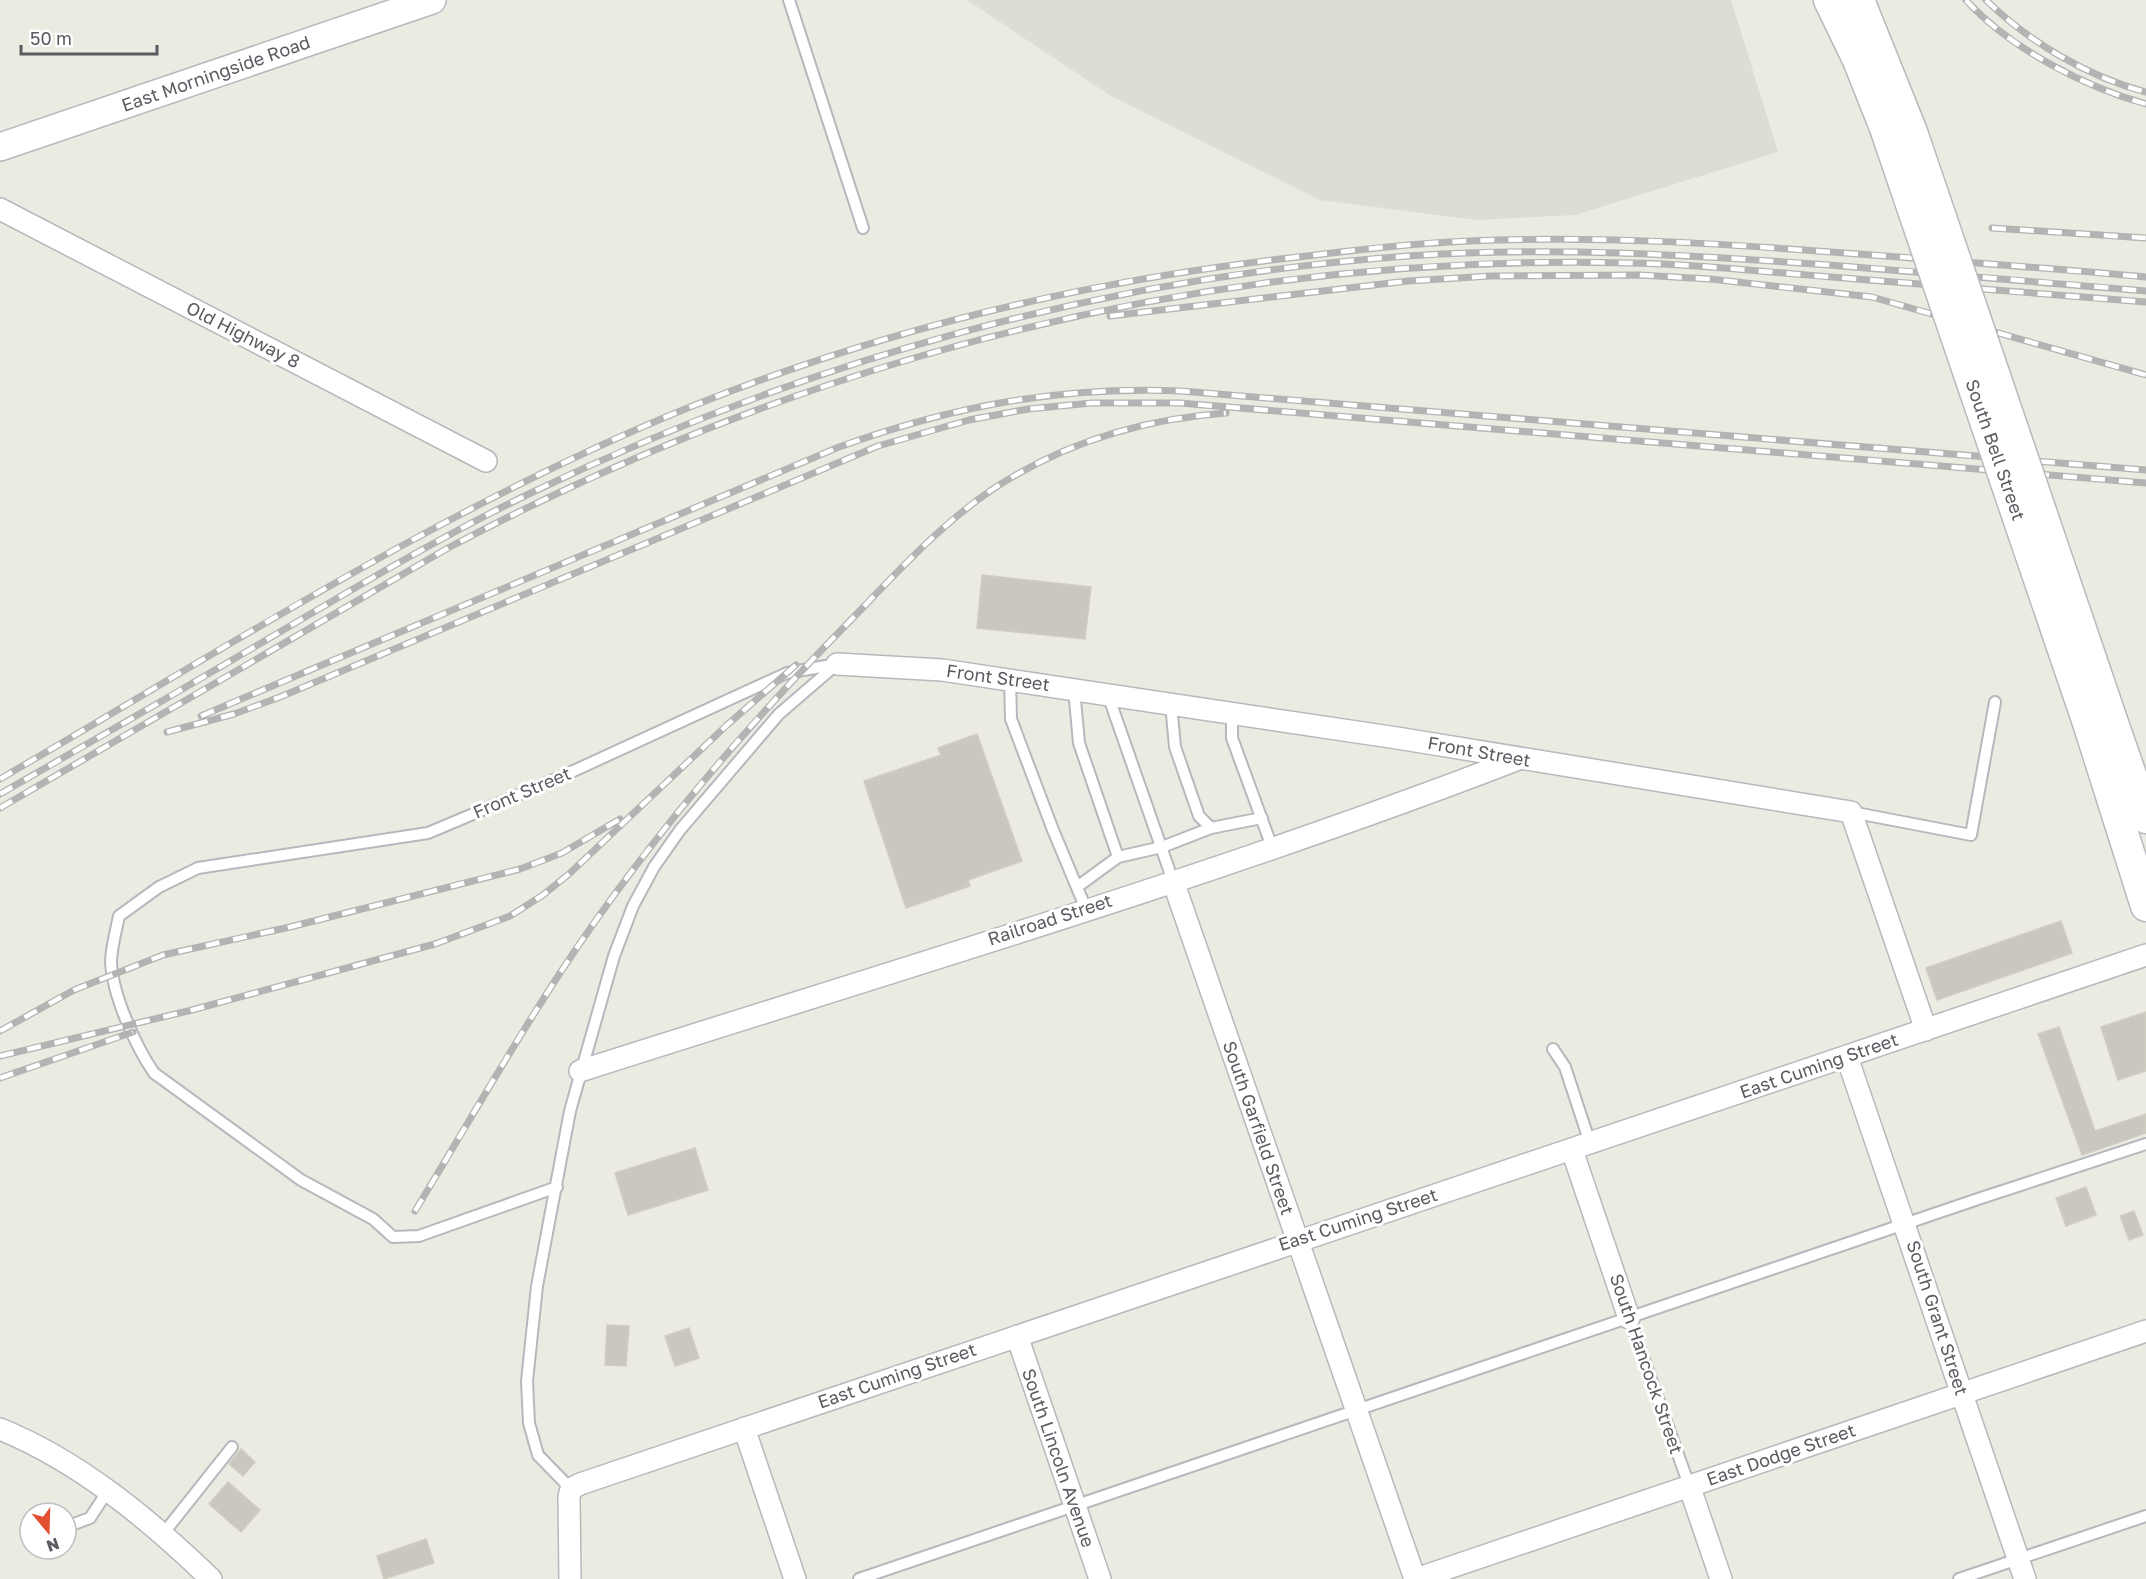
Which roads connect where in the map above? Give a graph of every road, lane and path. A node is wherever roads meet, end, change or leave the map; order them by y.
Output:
1 (432, 0) edge
2 (789, 0) edge
3 (1829, 0) edge
4 (1859, 0) edge
5 (1899, 130) junction
6 (0, 147) edge
7 (0, 209) edge
8 (863, 228) dead end
9 (486, 461) dead end
10 (837, 664) junction
11 (1010, 680) junction
12 (1074, 689) junction
13 (1108, 694) junction
14 (1995, 702) dead end
15 (1171, 704) junction
16 (1232, 713) junction
17 (2100, 723) junction
18 (1517, 759) junction
19 (1851, 812) junction
20 (1262, 818) junction
21 (2146, 818) edge
22 (1211, 828) junction
23 (1162, 847) junction
24 (1272, 847) junction
25 (1118, 856) junction
26 (1173, 880) junction
27 (1077, 887) junction
28 (2146, 906) edge
29 (1086, 909) junction
30 (2146, 955) edge
31 (1926, 1030) junction
32 (1553, 1049) dead end
33 (1847, 1057) junction
34 (580, 1071) junction
35 (2146, 1144) edge
36 (1581, 1147) junction
37 (557, 1187) junction
38 (1906, 1224) junction
39 (1297, 1240) junction
40 (1629, 1318) junction
41 (2146, 1331) edge
42 (1017, 1336) junction
43 (1962, 1394) junction
44 (1356, 1411) junction
45 (744, 1428) junction
46 (0, 1429) edge
47 (232, 1447) dead end
48 (1689, 1485) junction
49 (571, 1489) junction
50 (108, 1492) junction
51 (1074, 1504) junction
52 (2146, 1516) edge
53 (78, 1522) edge
54 (163, 1534) junction
55 (2018, 1557) junction
56 (211, 1579) edge
57 (570, 1579) edge
58 (795, 1579) edge
59 (859, 1579) edge
60 (1100, 1579) edge
61 (1415, 1579) edge
62 (1721, 1579) edge
63 (1959, 1579) edge
64 (2025, 1579) edge

1 - 6 street, East Morningside Road
2 - 8 lane
3 - 5 main road, South Bell Street
4 - 5 main road, South Bell Street
5 - 17 main road, South Bell Street, bridge
7 - 9 street, Old Highway 8
10 - 11 street, Front Street
10 - 34 lane
10 - 37 lane, Front Street
11 - 12 street, Front Street
11 - 27 lane
12 - 13 street, Front Street
12 - 25 lane
13 - 15 street, Front Street
13 - 23 lane
14 - 19 lane
15 - 16 street, Front Street
15 - 22 lane
16 - 18 street, Front Street
16 - 20 lane
17 - 21 main road, South Bell Street
17 - 28 main road, South Bell Street
18 - 19 street, Front Street
18 - 24 street, Railroad Street
19 - 31 street
20 - 22 lane
20 - 24 lane
22 - 23 lane
23 - 25 lane
23 - 26 lane
24 - 26 street, Railroad Street
25 - 27 lane
26 - 29 street, Railroad Street
26 - 39 street, South Garfield Street
27 - 29 lane
29 - 34 street, Railroad Street
30 - 31 street, East Cuming Street
31 - 33 street, East Cuming Street
32 - 36 lane
33 - 36 street, East Cuming Street
33 - 38 street, South Grant Street
34 - 37 lane
35 - 38 lane
36 - 39 street, East Cuming Street
36 - 40 street, South Hancock Street
37 - 49 lane
38 - 40 lane
38 - 43 street, South Grant Street
39 - 42 street, East Cuming Street
39 - 44 street, South Garfield Street
40 - 44 lane
40 - 48 lane, South Hancock Street
41 - 43 street, East Dodge Street
42 - 45 street, East Cuming Street
42 - 51 street, South Lincoln Avenue
43 - 48 street, East Dodge Street
43 - 55 street, South Grant Street
44 - 51 lane
44 - 61 street, South Garfield Street
45 - 49 street, East Cuming Street
45 - 58 street
46 - 50 street
47 - 54 lane
48 - 61 street, East Dodge Street
48 - 62 street, South Hancock Street
49 - 57 street
50 - 53 lane
50 - 54 street
51 - 59 lane
51 - 60 street, South Lincoln Avenue
52 - 55 lane
54 - 56 street
55 - 63 lane
55 - 64 street, South Grant Street

